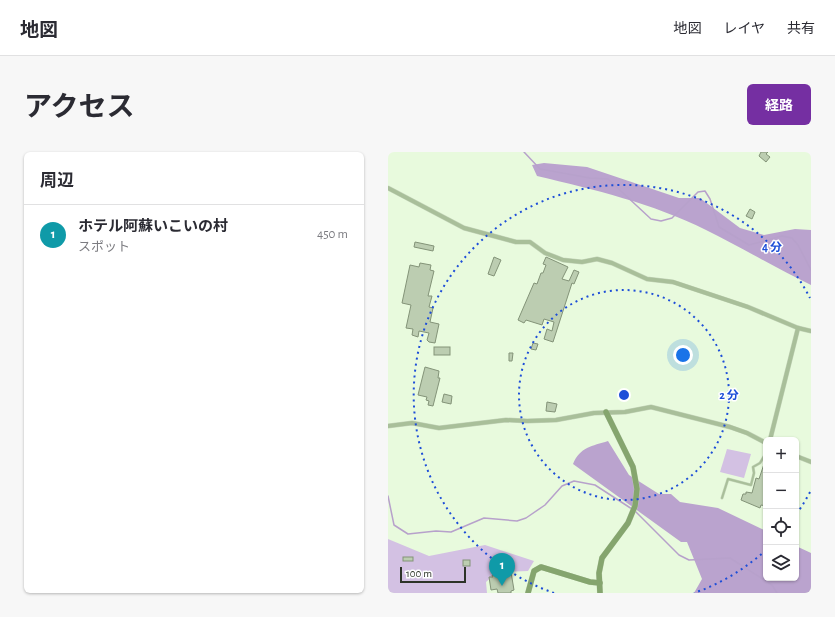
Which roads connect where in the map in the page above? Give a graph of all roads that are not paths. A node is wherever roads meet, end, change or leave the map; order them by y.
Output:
1 (388, 188) edge
2 (798, 328) junction
3 (811, 331) edge
4 (606, 412) junction
5 (388, 426) edge
6 (771, 437) edge
7 (763, 441) edge
8 (799, 457) edge
9 (763, 458) edge
10 (811, 462) edge
11 (722, 498) dead end
12 (600, 583) junction
13 (528, 593) edge
14 (600, 593) edge

1 - 2 street
2 - 3 street
2 - 6 street
4 - 5 street
4 - 7 street
4 - 12 street
8 - 10 street
9 - 11 lane
12 - 13 street
12 - 14 street

